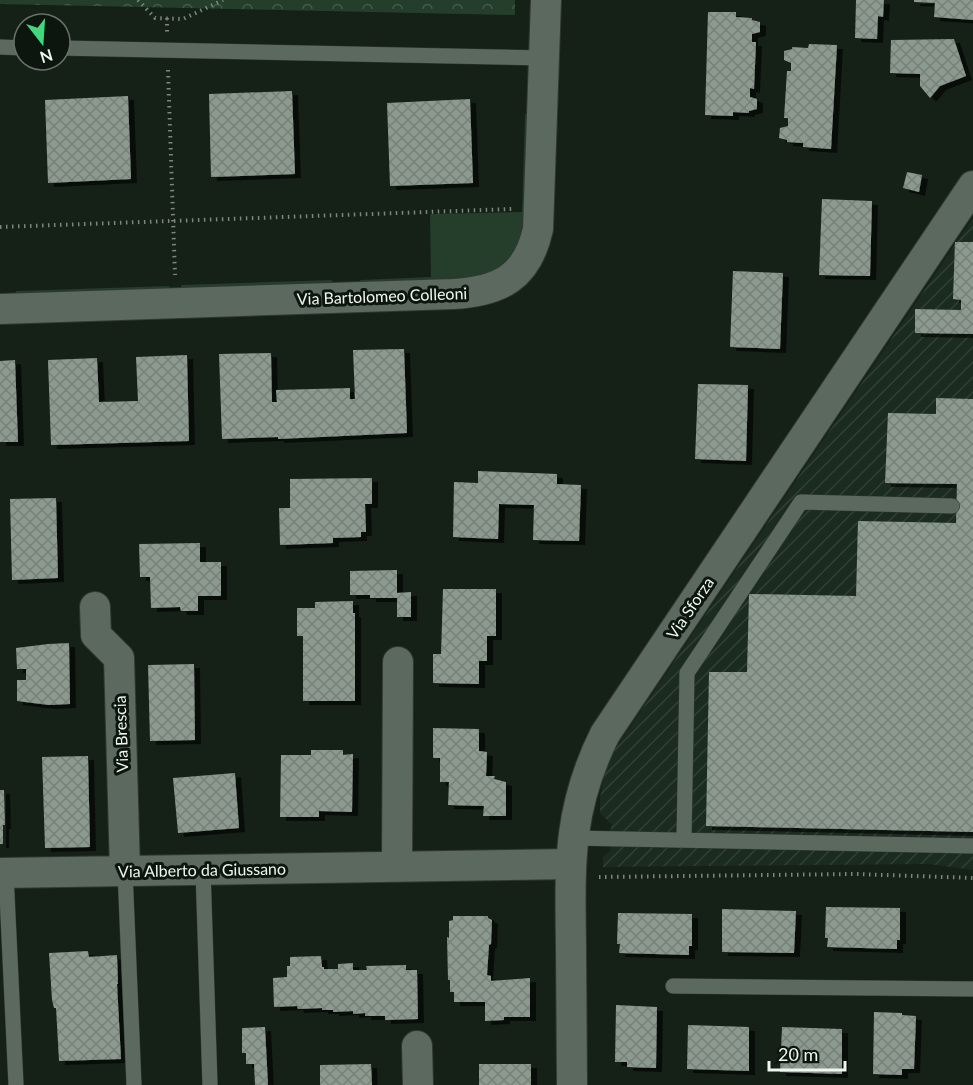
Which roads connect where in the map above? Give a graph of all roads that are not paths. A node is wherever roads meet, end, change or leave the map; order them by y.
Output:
1 (546, 0) edge
2 (72, 48) edge
3 (544, 58) junction
4 (973, 186) edge
5 (0, 309) edge
6 (952, 506) dead end
7 (95, 607) dead end
8 (398, 662) dead end
9 (684, 839) junction
10 (973, 846) edge
11 (571, 860) junction
12 (397, 866) junction
13 (203, 870) junction
14 (125, 871) junction
15 (3, 873) edge
16 (673, 986) dead end
17 (973, 988) edge
18 (417, 1046) dead end
19 (16, 1085) edge
20 (134, 1085) edge
21 (210, 1085) edge
22 (418, 1085) edge
23 (572, 1085) edge

1 - 3 street, Via Bartolomeo Colleoni
2 - 3 lane
3 - 5 street, Via Bartolomeo Colleoni
4 - 11 street, Via Sforza
6 - 9 lane
7 - 14 street, Via Brescia
8 - 12 street
9 - 10 lane
9 - 11 lane
11 - 12 street, Via Alberto da Giussano
11 - 23 street, Via Sforza
12 - 13 street, Via Alberto da Giussano
13 - 14 street, Via Alberto da Giussano
13 - 21 lane
14 - 15 street, Via Alberto da Giussano
14 - 20 lane
15 - 19 lane, Via Alberto da Giussano
16 - 17 lane
18 - 22 street

